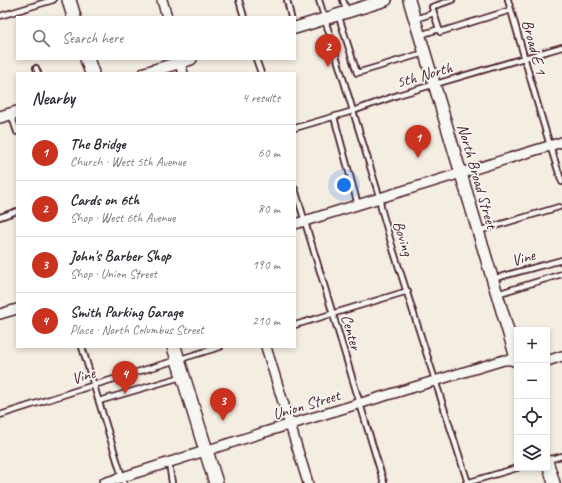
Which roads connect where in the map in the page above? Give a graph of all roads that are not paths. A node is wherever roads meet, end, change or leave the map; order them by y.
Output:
1 (53, 0) edge
2 (69, 0) edge
3 (162, 0) edge
4 (239, 0) edge
5 (286, 0) edge
6 (319, 0) edge
7 (343, 0) edge
8 (386, 0) edge
9 (409, 0) edge
10 (452, 0) edge
11 (508, 0) edge
12 (372, 2) edge
13 (441, 2) edge
14 (511, 10) junction
15 (343, 13) junction
16 (434, 13) junction
17 (0, 16) edge
18 (74, 16) edge
19 (166, 16) edge
20 (244, 16) edge
21 (291, 16) edge
22 (325, 18) junction
23 (415, 19) junction
24 (296, 28) edge
25 (439, 29) junction
26 (420, 35) junction
27 (562, 47) edge
28 (425, 52) junction
29 (526, 59) junction
30 (87, 60) edge
31 (189, 60) edge
32 (256, 60) edge
33 (180, 65) edge
34 (92, 72) edge
35 (149, 72) edge
36 (261, 72) edge
37 (434, 84) junction
38 (353, 111) junction
39 (14, 113) edge
40 (0, 117) edge
41 (334, 117) junction
42 (16, 126) edge
43 (296, 128) edge
44 (562, 142) edge
45 (551, 146) junction
46 (461, 173) junction
47 (562, 182) edge
48 (296, 192) edge
49 (380, 199) junction
50 (358, 205) junction
51 (559, 207) dead end
52 (16, 211) edge
53 (0, 216) edge
54 (305, 221) junction
55 (296, 224) edge
56 (478, 231) junction
57 (562, 260) edge
58 (562, 274) edge
59 (492, 280) junction
60 (408, 291) junction
61 (496, 294) junction
62 (16, 309) edge
63 (0, 314) edge
64 (333, 314) junction
65 (296, 325) edge
66 (82, 348) edge
67 (174, 348) edge
68 (217, 348) edge
69 (266, 348) edge
70 (514, 351) edge
71 (562, 356) edge
72 (550, 359) edge
73 (178, 360) junction
74 (514, 360) edge
75 (183, 376) junction
76 (436, 380) junction
77 (94, 385) junction
78 (99, 401) junction
79 (360, 403) junction
80 (0, 415) edge
81 (290, 424) junction
82 (206, 450) junction
83 (562, 456) edge
84 (550, 459) edge
85 (169, 463) junction
86 (514, 469) edge
87 (550, 470) edge
88 (123, 480) edge
89 (104, 483) edge
90 (172, 483) edge
91 (216, 483) edge
92 (308, 483) edge
93 (384, 483) edge
94 (467, 483) edge
95 (554, 483) edge

1 - 17 lane
2 - 18 main road
3 - 19 street
4 - 20 lane
5 - 21 lane
6 - 22 lane, Boving
7 - 15 lane
8 - 12 street
9 - 23 street, North Broad Street
10 - 13 lane
11 - 14 lane, Broad E 1
12 - 15 street
13 - 16 lane
14 - 25 lane
14 - 29 lane, Broad E 1
15 - 22 street
15 - 28 lane
16 - 23 lane
16 - 25 lane
22 - 24 street
22 - 38 lane, Boving
23 - 26 street, North Broad Street
25 - 26 lane
26 - 28 street, North Broad Street
27 - 29 lane, 5th North
28 - 37 street, North Broad Street
29 - 37 lane, 5th North
29 - 45 lane, Broad E 1
30 - 34 main road
31 - 33 street
32 - 36 lane
33 - 35 street
37 - 38 lane, 5th North
37 - 46 street, North Broad Street
38 - 41 lane, 5th North
38 - 49 lane, Boving
39 - 40 street
39 - 42 lane
41 - 43 lane, 5th North
41 - 50 lane
44 - 45 street
45 - 46 street
45 - 47 lane, Broad E 1
46 - 49 street
46 - 56 street, North Broad Street
48 - 54 lane, Center
49 - 50 street
49 - 60 lane, Boving
50 - 54 street
51 - 56 lane
52 - 53 lane
54 - 55 street
54 - 64 lane, Center
56 - 59 street, North Broad Street
57 - 59 lane, Vine
58 - 61 lane
59 - 61 street, North Broad Street
60 - 64 lane
60 - 76 lane, Boving
61 - 70 street, North Broad Street
62 - 63 street
64 - 65 lane
64 - 79 lane, Center
66 - 77 lane
67 - 73 main road
68 - 73 lane, Vine
69 - 81 street
71 - 72 street
73 - 75 main road
73 - 77 lane, Vine
74 - 76 street, Union Street
75 - 78 lane
75 - 82 main road
76 - 79 street, Union Street
76 - 94 lane, Boving
77 - 78 lane
77 - 80 lane, Vine
78 - 88 lane
79 - 81 street, Union Street
79 - 93 lane, Center
81 - 82 street, Union Street
81 - 92 street
82 - 85 street, Union Street
82 - 91 main road
83 - 84 lane
85 - 88 street, Union Street
85 - 90 lane
86 - 94 lane
87 - 95 street
88 - 89 street, Union Street

